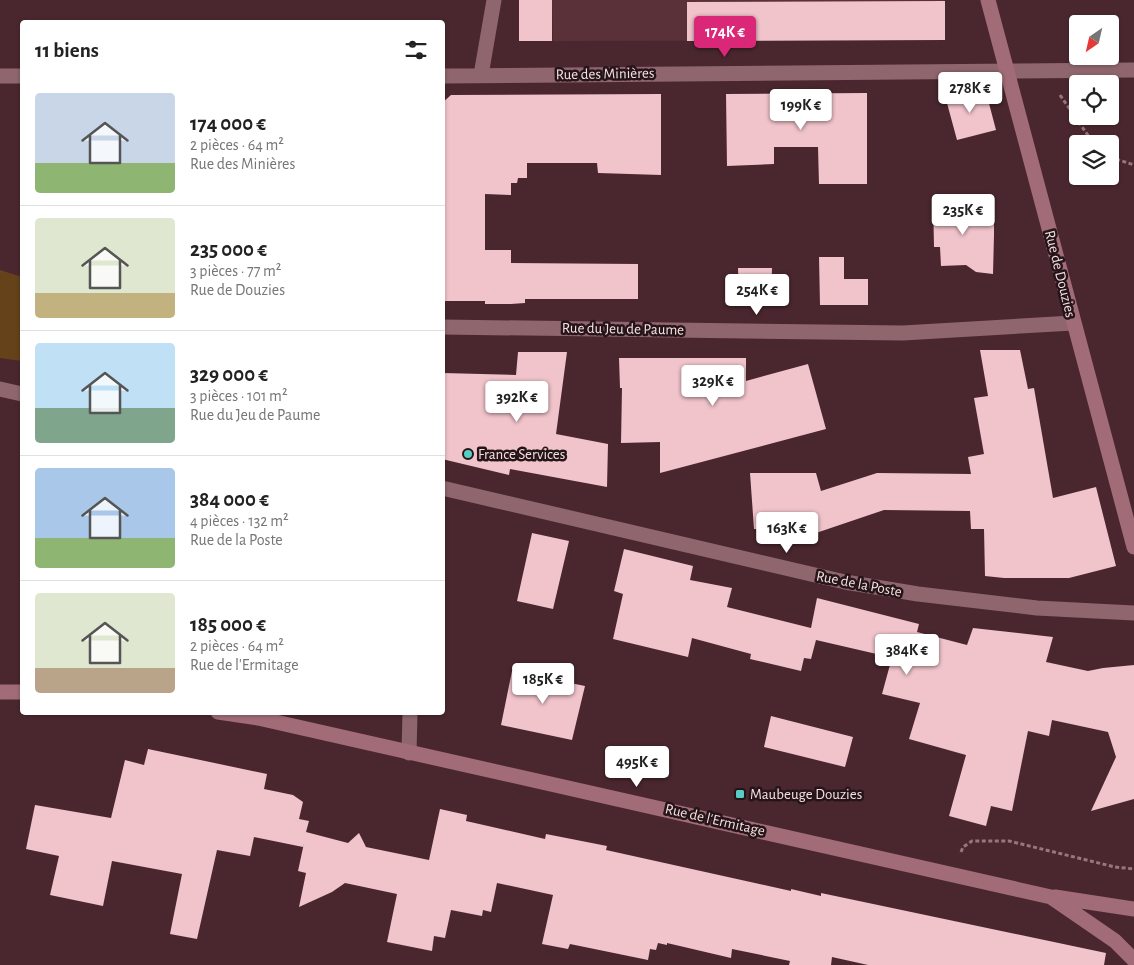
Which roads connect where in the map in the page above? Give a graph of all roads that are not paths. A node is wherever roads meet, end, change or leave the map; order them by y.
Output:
1 (494, 0) edge
2 (988, 0) edge
3 (1008, 70) junction
4 (1134, 70) edge
5 (482, 75) junction
6 (0, 76) edge
7 (20, 76) edge
8 (445, 76) edge
9 (1073, 323) junction
10 (445, 327) edge
11 (0, 389) edge
12 (20, 394) edge
13 (445, 489) edge
14 (1134, 547) edge
15 (1134, 613) edge
16 (0, 692) edge
17 (20, 692) edge
18 (238, 715) edge
19 (410, 715) edge
20 (409, 752) junction
21 (1051, 897) junction
22 (1134, 909) edge
23 (1134, 960) edge

1 - 5 street
2 - 3 main road, Rue de Douzies
3 - 4 street, Rue des Minières
3 - 5 street, Rue des Minières
3 - 9 main road, Rue de Douzies
5 - 8 street, Rue des Minières
6 - 7 street
9 - 10 street, Rue du Jeu de Paume
9 - 14 main road, Rue de Douzies
11 - 12 street
13 - 15 street, Rue de la Poste
16 - 17 main road
18 - 20 main road, Rue de l'Ermitage
19 - 20 street
20 - 21 main road, Rue de l'Ermitage
21 - 22 main road
21 - 23 main road, Rue de l'Ermitage

